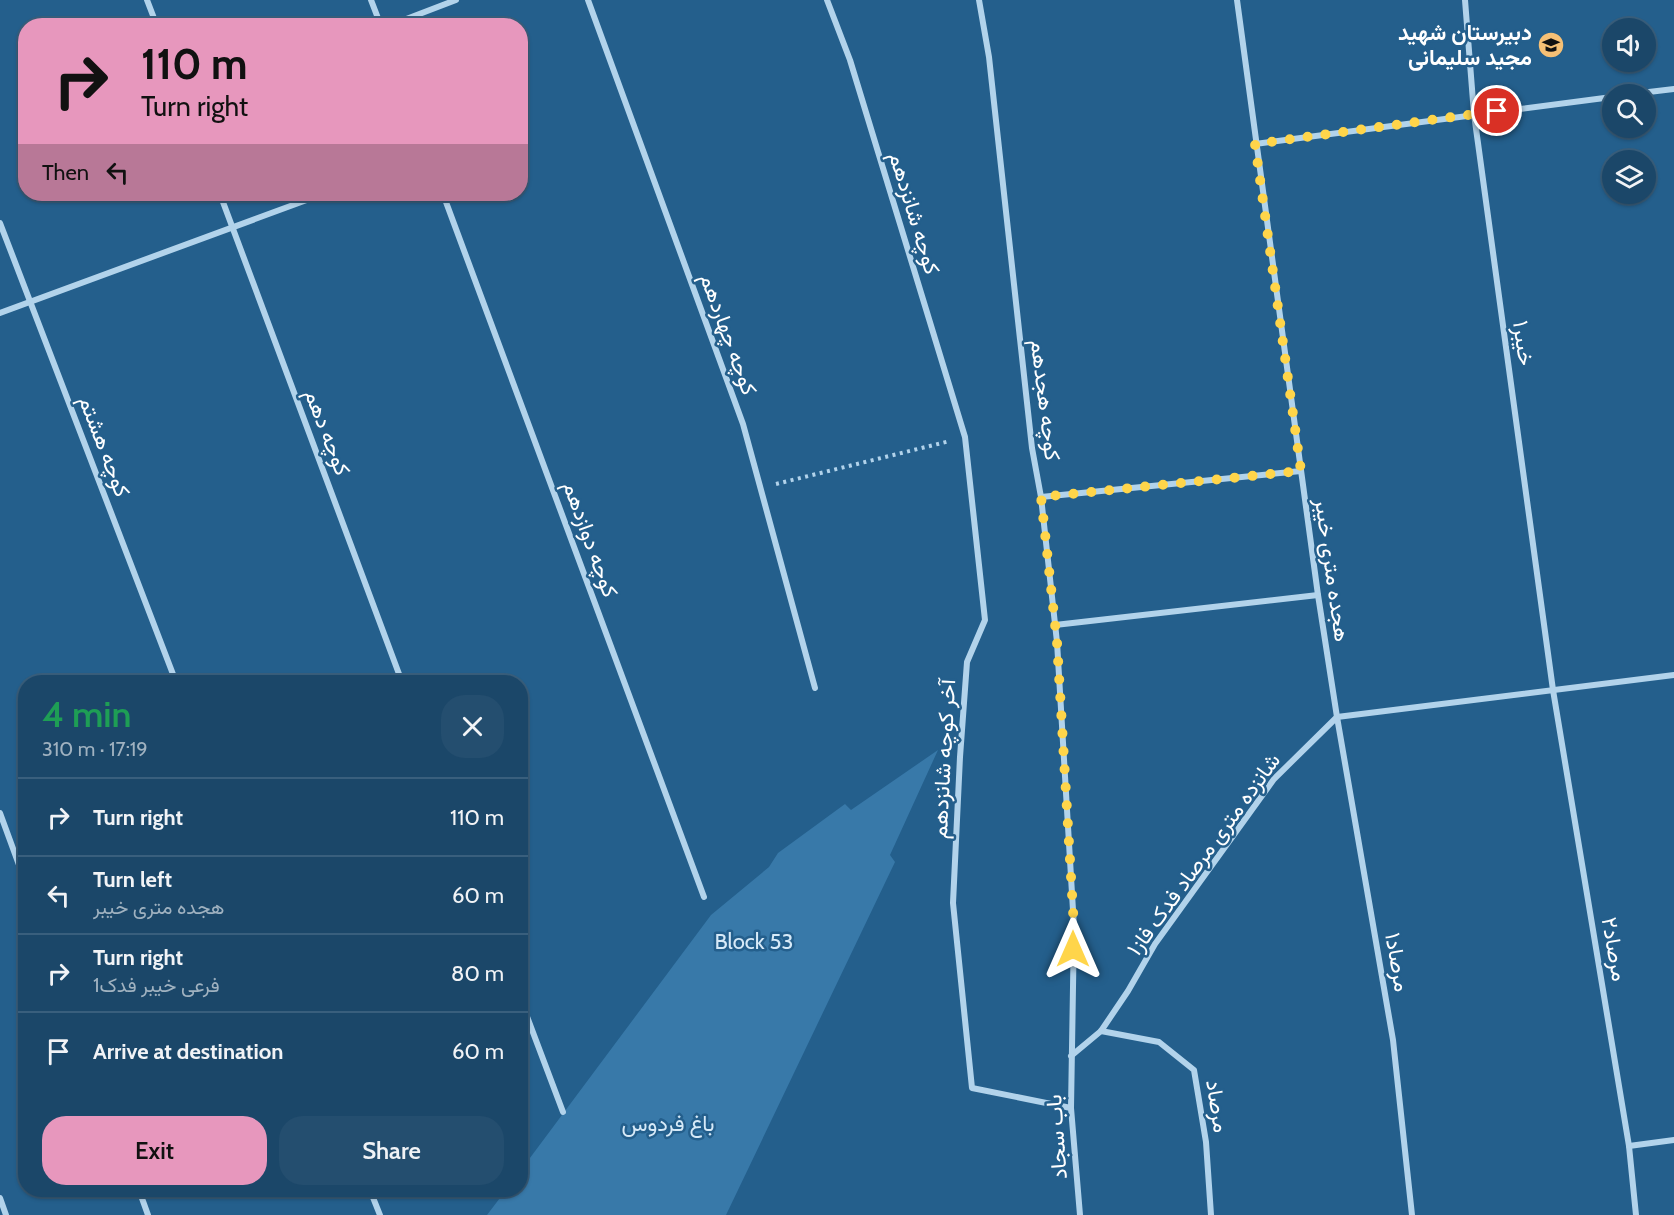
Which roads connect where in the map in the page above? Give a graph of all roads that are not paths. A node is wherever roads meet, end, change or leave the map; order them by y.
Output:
1 (147, 0) edge
2 (371, 0) edge
3 (456, 0) edge
4 (588, 0) edge
5 (827, 0) edge
6 (979, 0) edge
7 (1237, 0) edge
8 (1465, 0) edge
9 (154, 18) edge
10 (378, 18) edge
11 (409, 18) edge
12 (1674, 89) edge
13 (1656, 91) edge
14 (1602, 98) edge
15 (1474, 114) junction
16 (1255, 144) junction
17 (222, 201) edge
18 (303, 201) edge
19 (446, 201) edge
20 (0, 223) edge
21 (232, 227) junction
22 (31, 303) junction
23 (0, 313) edge
24 (965, 437) joint
25 (1301, 471) junction
26 (1041, 497) junction
27 (1318, 595) junction
28 (1055, 625) junction
29 (173, 675) edge
30 (399, 675) edge
31 (1674, 675) edge
32 (815, 688) dead end
33 (1553, 690) junction
34 (1337, 717) junction
35 (0, 813) edge
36 (18, 862) edge
37 (704, 897) dead end
38 (528, 1019) edge
39 (1101, 1031) junction
40 (1071, 1056) junction
41 (1071, 1108) junction
42 (563, 1112) dead end
43 (1674, 1140) edge
44 (1629, 1146) junction
45 (142, 1197) edge
46 (373, 1197) edge
47 (0, 1198) edge
48 (6, 1215) edge
49 (148, 1215) edge
50 (380, 1215) edge
51 (1080, 1215) edge
52 (1211, 1215) edge
53 (1412, 1215) edge
54 (1636, 1215) edge

1 - 9 street
2 - 10 street
3 - 11 street
4 - 32 street, کوچه چهاردهم
5 - 24 street, کوچه شانزدهم
6 - 26 street, کوچه هجدهم
7 - 16 street, هجده متری خیبر
8 - 15 street, خیبر۱
12 - 13 street
14 - 15 street
15 - 16 street
15 - 33 street, خیبر۱
16 - 25 street, هجده متری خیبر
17 - 21 street, کوچه دهم
18 - 21 street
19 - 37 street, کوچه دوازدهم
20 - 22 street, کوچه هشتم
21 - 22 street
21 - 30 street, کوچه دهم
22 - 23 street
22 - 29 street, کوچه هشتم
24 - 41 street, آخر کوچه شانزدهم
25 - 26 street
25 - 27 street, هجده متری خیبر
26 - 28 street, کوچه هجدهم
27 - 28 street
27 - 34 street, هجده متری خیبر
28 - 40 street, کوچه هجدهم
31 - 33 street
33 - 34 street
33 - 44 street, مرصاد۲
34 - 39 street, شانزده متری مرصاد فدک فاز۱
34 - 53 street, مرصاد۱
35 - 36 street
38 - 42 street
39 - 40 street, شانزده متری مرصاد فدک فاز۱
39 - 52 street, مرصاد
40 - 41 street, باب سجاد
41 - 51 street, باب سجاد
43 - 44 street
44 - 54 street, مرصاد۲
45 - 49 street
46 - 50 street
47 - 48 street

